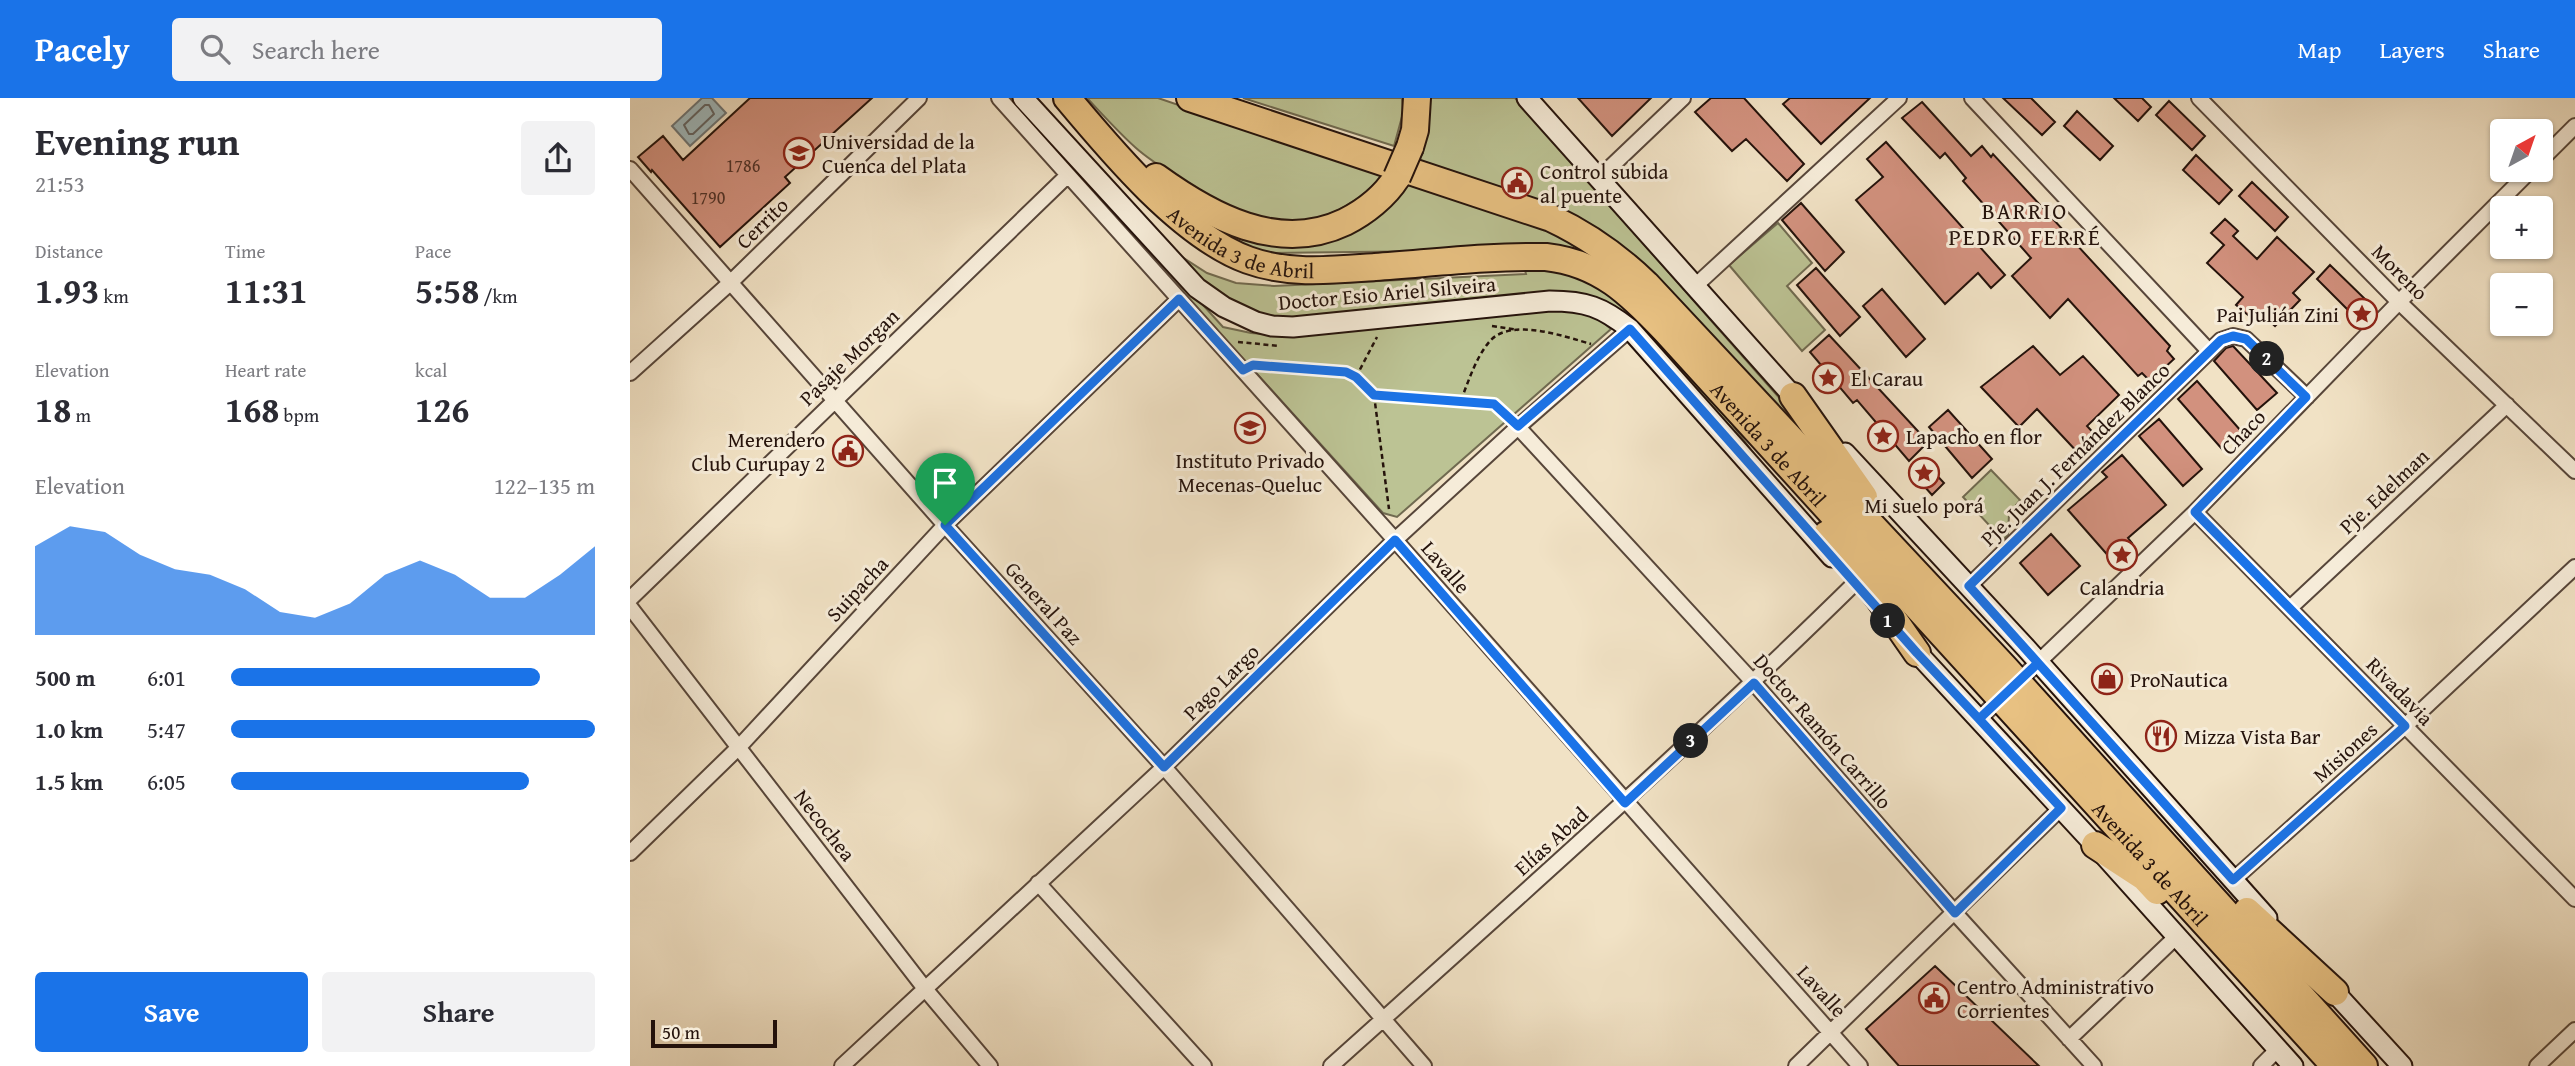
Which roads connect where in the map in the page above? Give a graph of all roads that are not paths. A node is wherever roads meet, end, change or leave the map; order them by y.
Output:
1 (919, 98) edge
2 (999, 98) edge
3 (1023, 98) edge
4 (1067, 98) edge
5 (1190, 98) edge
6 (1417, 98) edge
7 (1527, 98) edge
8 (1683, 98) edge
9 (1899, 98) edge
10 (2199, 98) edge
11 (1978, 100) edge
12 (2575, 126) edge
13 (1098, 135) junction
14 (2553, 148) edge
15 (630, 169) edge
16 (1068, 175) junction
17 (1598, 179) junction
18 (2519, 182) edge
19 (730, 283) junction
20 (1694, 288) junction
21 (1179, 299) junction
22 (2399, 302) junction
23 (1630, 329) junction
24 (2210, 351) junction
25 (630, 373) edge
26 (1719, 391) junction
27 (1793, 396) junction
28 (2306, 397) junction
29 (835, 400) junction
30 (2507, 405) junction
31 (1518, 426) junction
32 (2575, 471) edge
33 (2195, 512) junction
34 (945, 525) junction
35 (1395, 540) junction
36 (2575, 567) edge
37 (1855, 583) junction
38 (1969, 586) junction
39 (630, 598) edge
40 (630, 607) edge
41 (2290, 608) junction
42 (1917, 653) junction
43 (2038, 663) junction
44 (1754, 683) junction
45 (2007, 683) junction
46 (1979, 719) junction
47 (2405, 726) junction
48 (739, 747) junction
49 (1164, 767) junction
50 (2108, 781) junction
51 (1625, 803) junction
52 (2061, 808) junction
53 (2095, 845) junction
54 (630, 853) edge
55 (2233, 880) junction
56 (1038, 883) junction
57 (2575, 899) edge
58 (1955, 913) junction
59 (2177, 936) junction
60 (926, 990) junction
61 (2335, 992) junction
62 (1383, 1019) junction
63 (2575, 1030) edge
64 (2305, 1031) junction
65 (1831, 1033) junction
66 (2069, 1039) junction
67 (2278, 1049) junction
68 (842, 1066) edge
69 (990, 1066) edge
70 (1204, 1066) edge
71 (1331, 1066) edge
72 (1424, 1066) edge
73 (1796, 1066) edge
74 (1860, 1066) edge
75 (2094, 1066) edge
76 (2261, 1066) edge
77 (2293, 1066) edge
78 (2335, 1066) edge
79 (2364, 1066) edge
80 (2402, 1066) edge
81 (2537, 1066) edge

1 - 19 street, Cerrito
2 - 16 street, Lavalle
3 - 23 main road, Doctor Esio Ariel Silveira
4 - 13 highway, Avenida 3 de Abril
5 - 45 highway, Avenida 3 de Abril
6 - 13 highway, bridge
7 - 17 main road
8 - 17 street
9 - 20 street
10 - 22 street, Moreno
11 - 24 street
12 - 14 street
13 - 26 highway, Avenida 3 de Abril
15 - 19 street, General Paz
16 - 21 street, Lavalle
16 - 29 street, Pasaje Morgan
17 - 20 main road
18 - 22 street, Chaco
19 - 25 street, Cerrito
19 - 29 street, General Paz
20 - 27 main road
21 - 34 street, Suipacha
21 - 35 street, Lavalle
22 - 28 street, Chaco
22 - 30 street, Moreno
23 - 31 street, Pago Largo
23 - 37 main road, Avenida 3 de Abril
24 - 28 street, Pje. Juan J. Fernández Blanco
24 - 38 street, Pje. Juan J. Fernández Blanco
26 - 42 highway
26 - 45 highway, Avenida 3 de Abril
27 - 38 main road
27 - 45 highway
28 - 33 street, Chaco
29 - 34 street, General Paz
29 - 39 street, Pasaje Morgan
30 - 32 street, Moreno
30 - 41 street, Pje. Edelman
31 - 35 street, Pago Largo
31 - 44 street, Doctor Ramón Carrillo
33 - 41 street, Rivadavia
33 - 43 street, Chaco
34 - 48 street, Suipacha
34 - 49 street, General Paz
35 - 49 street, Pago Largo
35 - 51 street, Lavalle
36 - 47 street, Misiones
37 - 42 main road, Avenida 3 de Abril
37 - 44 street, Elías Abad
38 - 43 main road
40 - 48 street, Necochea
41 - 47 street, Rivadavia
42 - 46 main road, Avenida 3 de Abril
43 - 45 street, Chaco
43 - 55 main road
44 - 51 street, Elías Abad
44 - 58 street, Doctor Ramón Carrillo
45 - 46 street, Chaco
45 - 50 highway, Avenida 3 de Abril
45 - 64 highway, Avenida 3 de Abril
46 - 52 main road, Avenida 3 de Abril
47 - 55 street, Misiones
47 - 57 street, Rivadavia
48 - 54 street, Suipacha
48 - 60 street, Necochea
49 - 56 street, Pago Largo
49 - 62 street, General Paz
50 - 61 highway
50 - 79 highway, Avenida 3 de Abril
51 - 62 street, Elías Abad
51 - 65 street, Lavalle
52 - 53 main road, Avenida 3 de Abril
52 - 58 street
53 - 59 main road, Avenida 3 de Abril
53 - 64 highway
55 - 61 main road
56 - 60 street, Pago Largo
56 - 70 street
58 - 65 street
58 - 66 street, Doctor Ramón Carrillo
59 - 66 street
59 - 67 main road, Avenida 3 de Abril
60 - 68 street, Pago Largo
60 - 69 street, Necochea
61 - 80 main road
62 - 71 street, Elías Abad
62 - 72 street, General Paz
63 - 81 street
64 - 78 highway, Avenida 3 de Abril
65 - 73 street
65 - 74 street, Lavalle
66 - 75 street, Doctor Ramón Carrillo
67 - 76 street
67 - 77 main road, Avenida 3 de Abril

